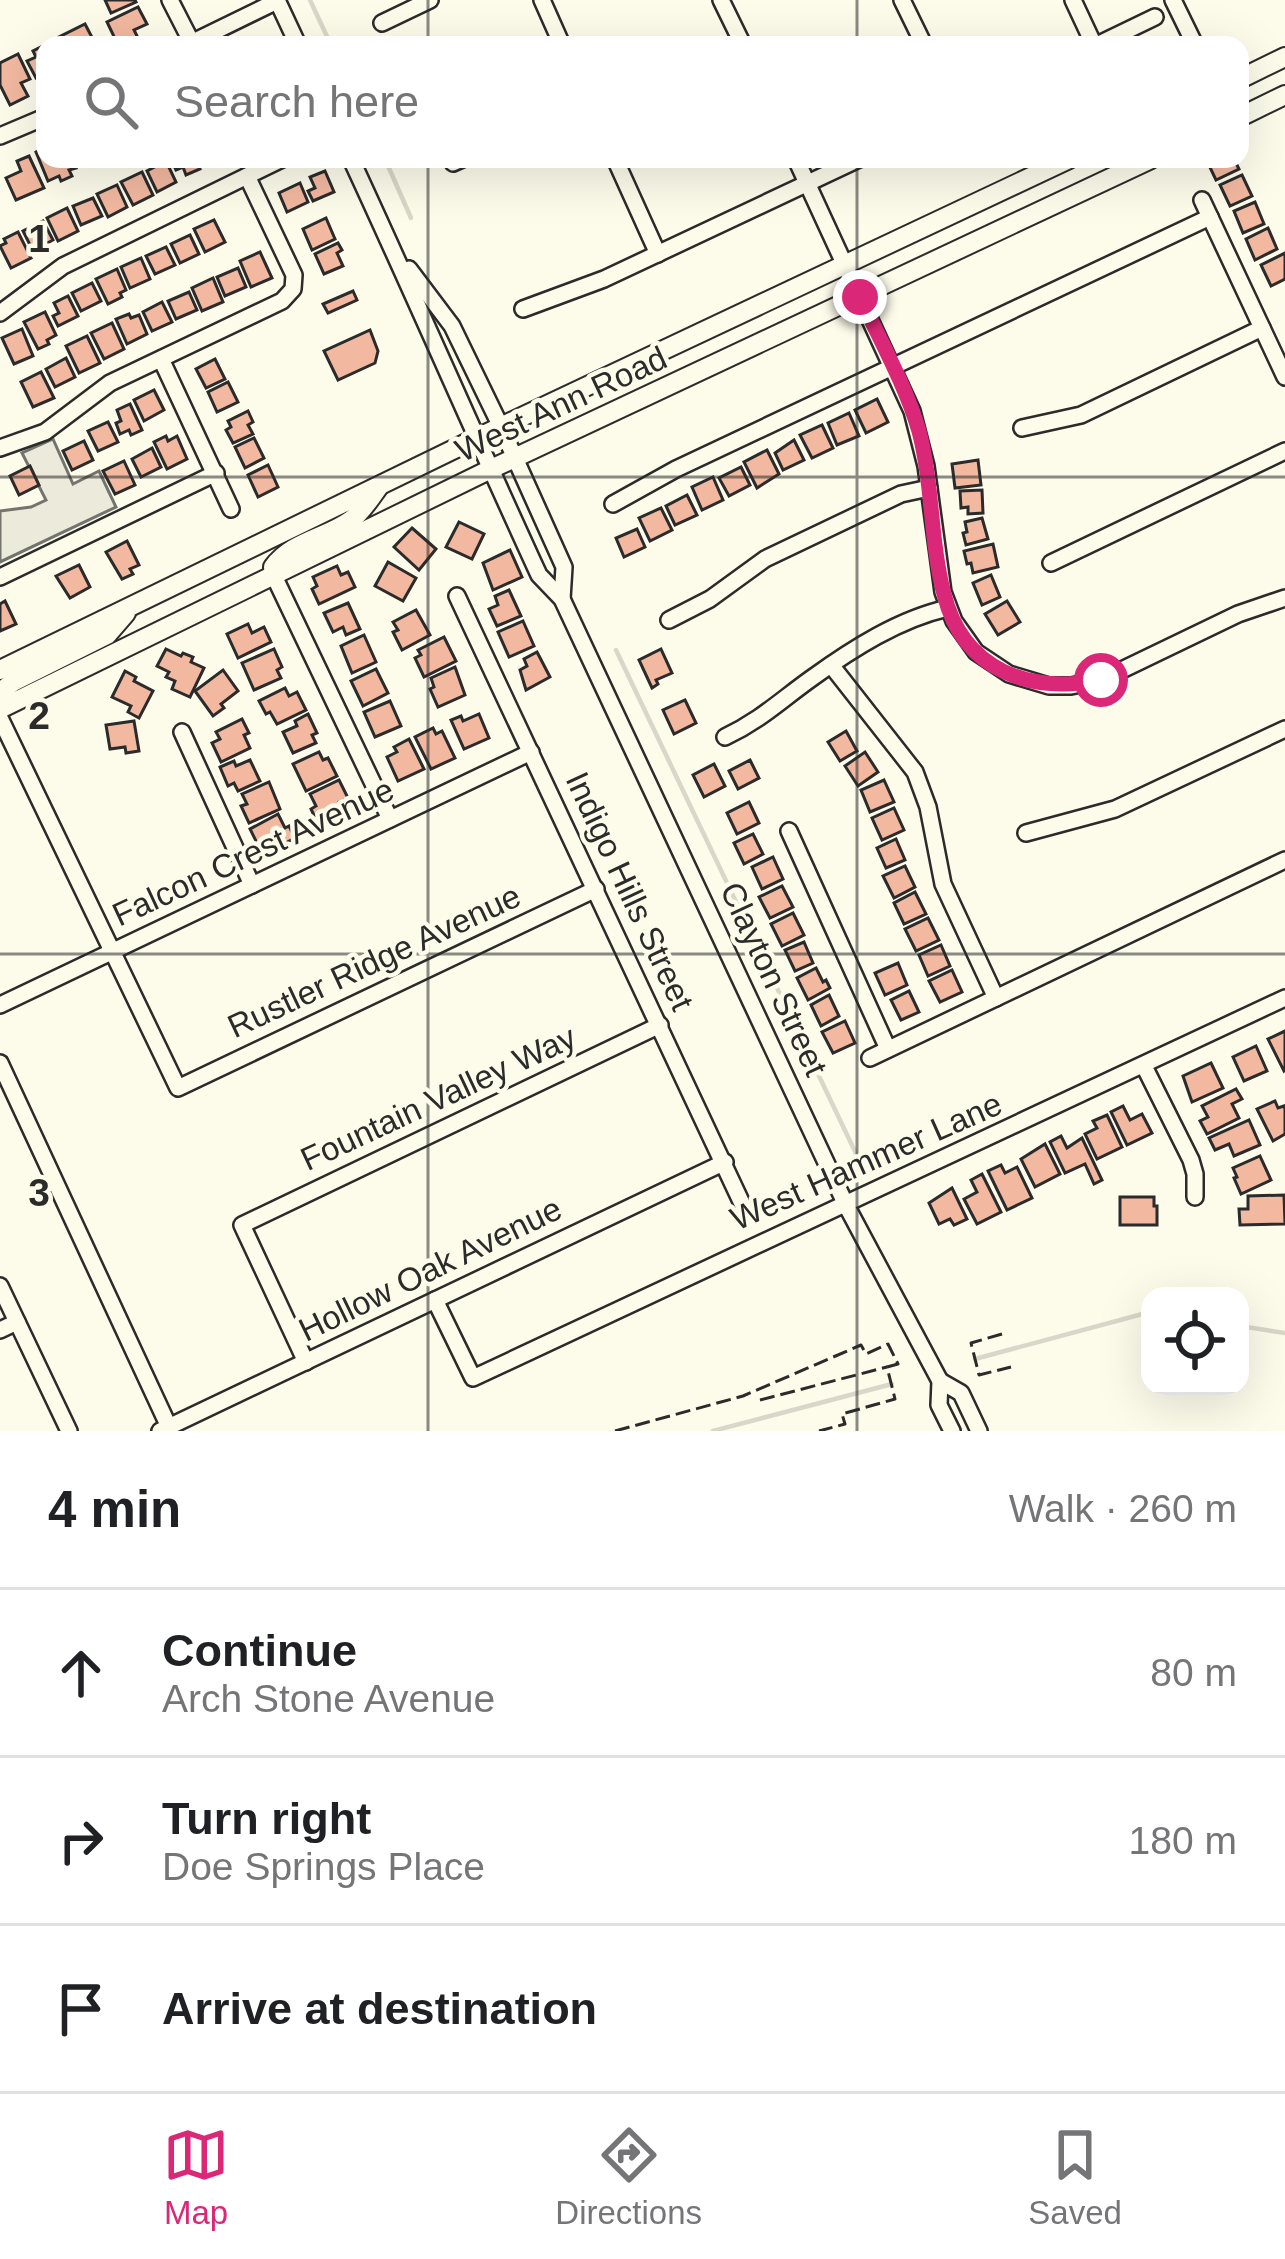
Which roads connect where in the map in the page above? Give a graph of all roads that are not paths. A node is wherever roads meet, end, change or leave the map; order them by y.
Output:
1 (170, 0) edge
2 (277, 0) edge
3 (542, 0) edge
4 (722, 0) edge
5 (902, 0) edge
6 (1073, 0) edge
7 (1173, 0) edge
8 (420, 2) edge
9 (1155, 17) dead end
10 (382, 22) dead end
11 (186, 36) edge
12 (206, 36) edge
13 (294, 36) edge
14 (558, 36) edge
15 (738, 36) edge
16 (920, 36) edge
17 (1091, 36) edge
18 (1114, 36) edge
19 (1191, 36) edge
20 (1285, 57) edge
21 (1249, 75) edge
22 (1285, 95) edge
23 (1249, 113) edge
24 (36, 121) edge
25 (0, 136) edge
26 (264, 168) edge
27 (355, 168) edge
28 (619, 168) edge
29 (800, 168) edge
30 (841, 168) edge
31 (1050, 168) edge
32 (1132, 168) edge
33 (247, 176) junction
34 (808, 184) junction
35 (1202, 200) dead end
36 (1210, 217) junction
37 (396, 253) junction
38 (658, 254) junction
39 (844, 264) junction
40 (860, 297) junction
41 (523, 309) dead end
42 (0, 313) edge
43 (452, 326) junction
44 (1262, 328) junction
45 (430, 336) junction
46 (161, 359) junction
47 (893, 366) junction
48 (1285, 377) edge
49 (501, 427) junction
50 (1022, 428) dead end
51 (477, 438) junction
52 (0, 448) edge
53 (1285, 451) edge
54 (514, 459) junction
55 (490, 469) junction
56 (216, 472) junction
57 (381, 484) junction
58 (929, 488) junction
59 (613, 503) dead end
60 (231, 509) dead end
61 (1051, 563) dead end
62 (274, 575) junction
63 (0, 577) edge
64 (457, 596) dead end
65 (1285, 598) edge
66 (562, 599) junction
67 (133, 605) junction
68 (948, 608) junction
69 (669, 620) dead end
70 (831, 665) junction
71 (0, 670) edge
72 (0, 698) edge
73 (0, 709) edge
74 (0, 718) edge
75 (1285, 729) edge
76 (182, 732) dead end
77 (725, 737) dead end
78 (531, 752) junction
79 (390, 819) junction
80 (789, 831) dead end
81 (1026, 833) dead end
82 (1285, 860) edge
83 (252, 885) junction
84 (596, 889) junction
85 (114, 951) junction
86 (996, 998) junction
87 (1285, 998) edge
88 (0, 1005) edge
89 (660, 1025) junction
90 (889, 1049) junction
91 (869, 1058) dead end
92 (0, 1063) edge
93 (1144, 1066) junction
94 (725, 1162) junction
95 (1195, 1197) dead end
96 (847, 1205) junction
97 (746, 1212) dead end
98 (0, 1286) edge
99 (436, 1300) junction
100 (17, 1322) junction
101 (0, 1330) edge
102 (306, 1362) junction
103 (940, 1381) junction
104 (165, 1429) edge
105 (69, 1431) edge
106 (952, 1431) edge
107 (979, 1431) edge

1 - 11 street
2 - 12 street
2 - 13 street
3 - 14 street
4 - 15 street
5 - 16 street
6 - 17 street
7 - 19 street
8 - 10 street
9 - 18 street
20 - 21 main road
22 - 23 main road
24 - 25 street
26 - 33 street
27 - 37 street, Clayton Street
28 - 38 street
29 - 34 street
30 - 34 street
31 - 39 main road, West Ann Road
32 - 40 main road, West Ann Road
33 - 42 street
33 - 46 street
34 - 38 street
34 - 39 street
35 - 36 street
36 - 44 street
36 - 47 street
37 - 43 street, Clayton Street
37 - 45 street, Clayton Street
38 - 41 street
39 - 40 street
39 - 49 main road, West Ann Road
40 - 47 street
40 - 54 main road, West Ann Road
43 - 45 street
43 - 49 street, Clayton Street
44 - 48 street
44 - 50 street
45 - 51 street, Clayton Street
46 - 52 street
46 - 56 street
47 - 58 street
47 - 59 street
49 - 51 main road, West Ann Road
49 - 54 street, Clayton Street
51 - 55 street, Clayton Street
51 - 57 main road, West Ann Road
53 - 61 street
54 - 55 main road, West Ann Road
54 - 66 street, Clayton Street
55 - 62 main road, West Ann Road
55 - 66 street, Clayton Street
56 - 60 street
56 - 63 street
57 - 62 main road
57 - 67 main road, West Ann Road
58 - 68 street
58 - 69 street
62 - 73 main road, West Ann Road
62 - 79 street
64 - 78 street, Indigo Hills Street
65 - 68 street
66 - 96 street, Clayton Street
67 - 71 main road, West Ann Road
67 - 72 main road
68 - 70 street
70 - 77 street
70 - 86 street
74 - 85 street
75 - 81 street
76 - 83 street
78 - 79 street, Falcon Crest Avenue
78 - 84 street, Indigo Hills Street
79 - 83 street, Falcon Crest Avenue
80 - 90 street
82 - 86 street
83 - 85 street, Falcon Crest Avenue
84 - 85 street, Rustler Ridge Avenue
84 - 89 street, Indigo Hills Street
85 - 88 street, Falcon Crest Avenue
86 - 90 street
87 - 93 street, West Hammer Lane
89 - 94 street, Indigo Hills Street
89 - 102 street, Fountain Valley Way
90 - 91 street
92 - 104 street
93 - 95 street
93 - 96 street, West Hammer Lane
94 - 97 street, Indigo Hills Street
94 - 99 street, Hollow Oak Avenue
96 - 99 street, West Hammer Lane
96 - 103 street, Clayton Street
98 - 100 street
99 - 102 street, Hollow Oak Avenue
100 - 101 street
100 - 105 street
102 - 104 street, Hollow Oak Avenue
103 - 106 street, Clayton Street
103 - 107 street, Clayton Street

